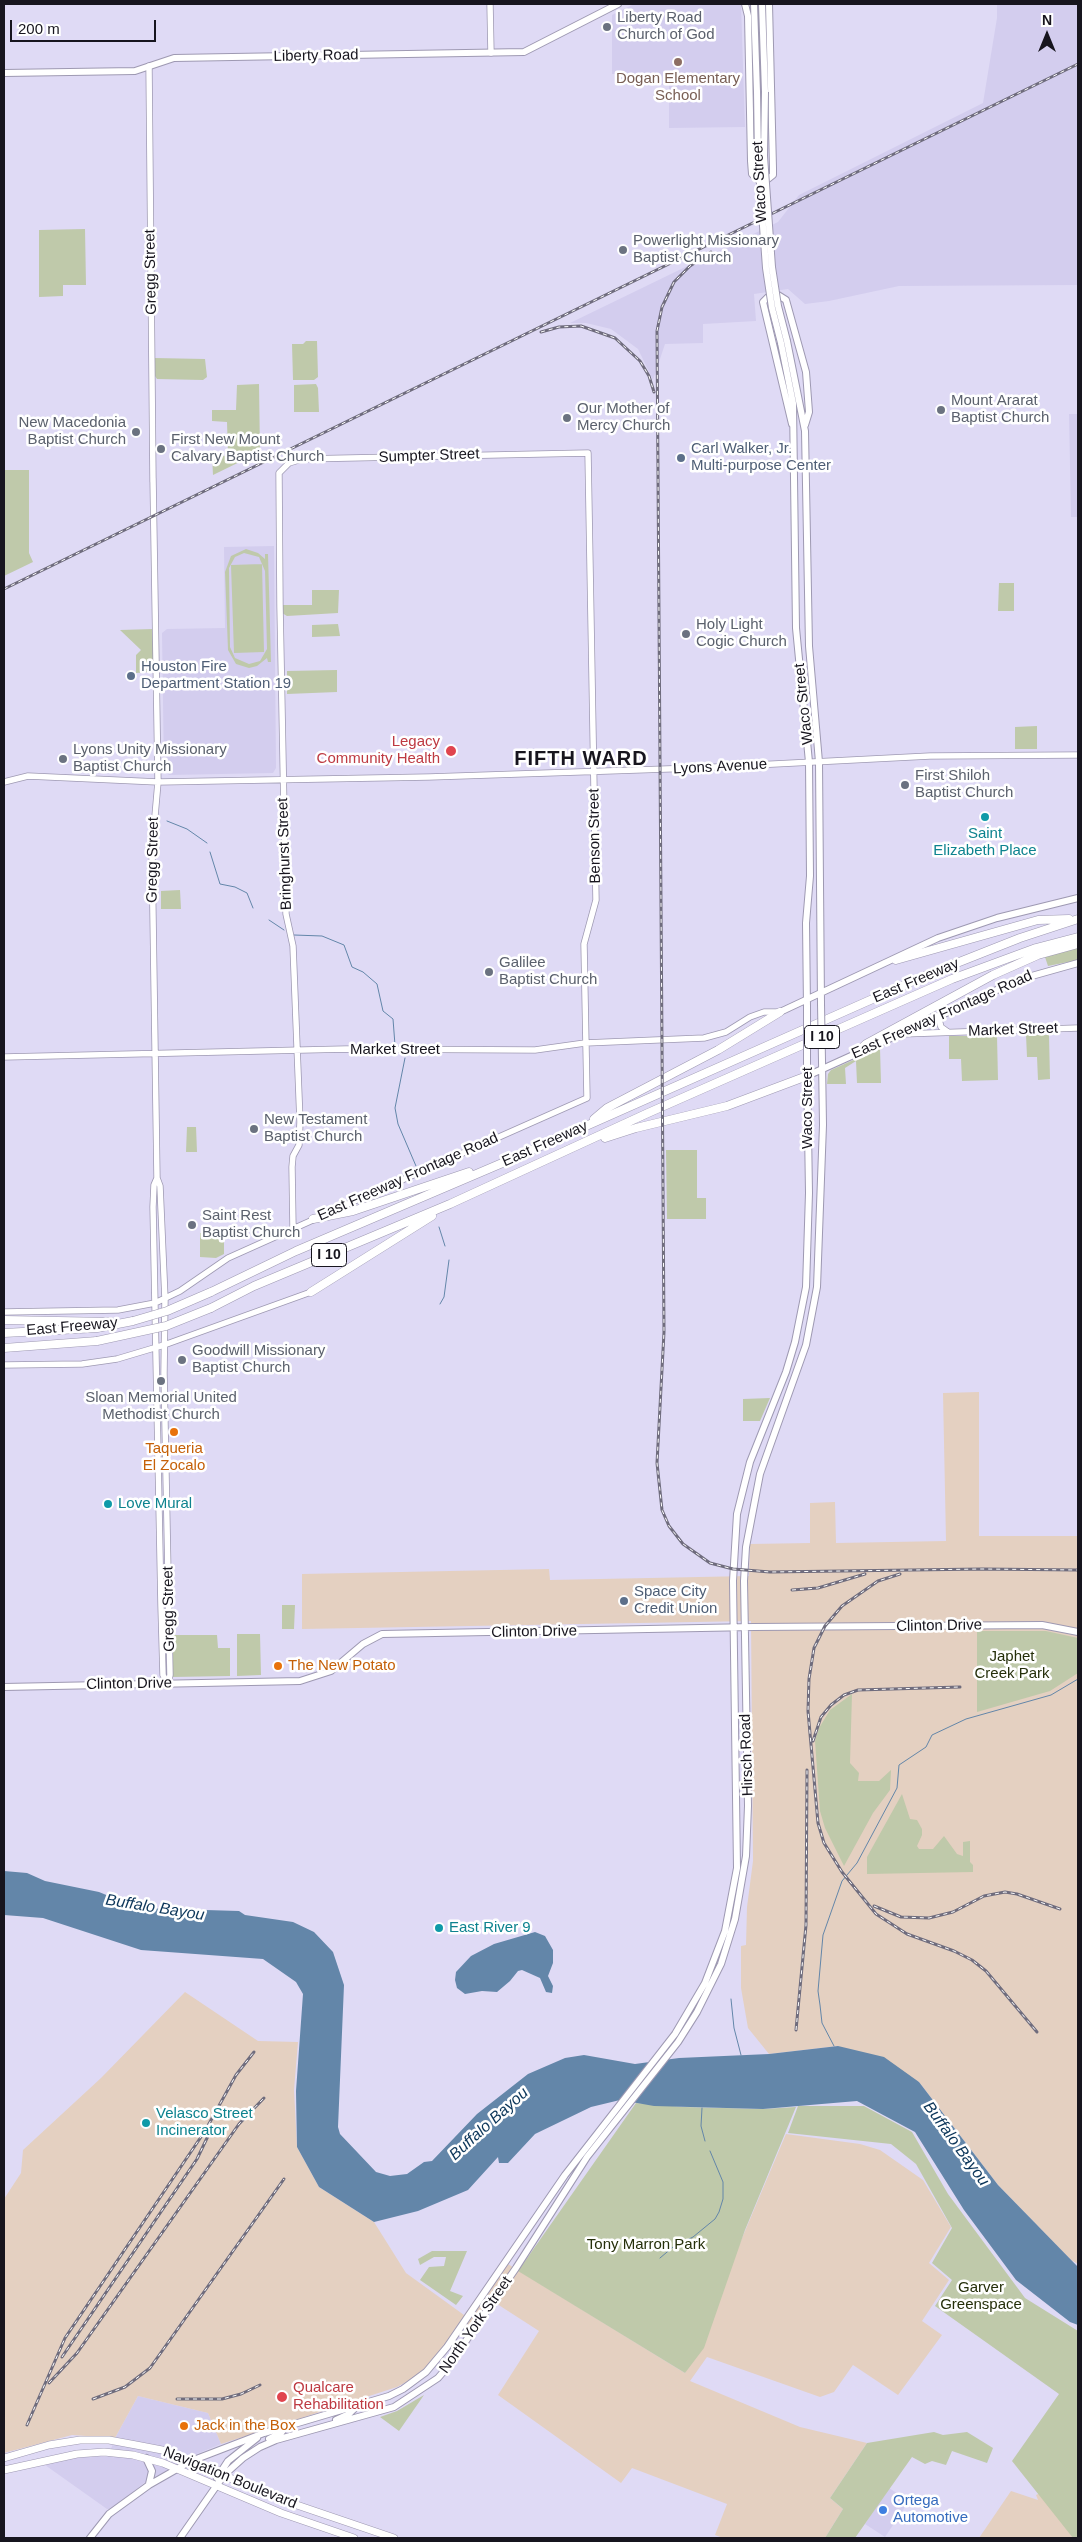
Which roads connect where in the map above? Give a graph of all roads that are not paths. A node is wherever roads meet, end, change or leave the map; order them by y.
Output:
1 (490, 4) edge
2 (618, 4) edge
3 (745, 4) edge
4 (752, 4) edge
5 (762, 4) edge
6 (769, 4) edge
7 (748, 16) junction
8 (491, 52) junction
9 (149, 66) junction
10 (4, 73) edge
11 (784, 342) junction
12 (805, 426) junction
13 (793, 427) junction
14 (588, 453) joint
15 (279, 478) joint
16 (1078, 755) edge
17 (809, 762) junction
18 (819, 762) junction
19 (594, 772) junction
20 (283, 780) junction
21 (4, 782) edge
22 (158, 782) junction
23 (810, 842) junction
24 (820, 842) junction
25 (1078, 898) edge
26 (1078, 919) edge
27 (1078, 937) edge
28 (1078, 944) edge
29 (896, 960) junction
30 (1078, 963) edge
31 (821, 993) junction
32 (807, 999) junction
33 (780, 1012) junction
34 (938, 1016) junction
35 (1078, 1028) edge
36 (948, 1032) junction
37 (900, 1034) junction
38 (585, 1044) junction
39 (297, 1050) junction
40 (856, 1053) junction
41 (155, 1054) junction
42 (4, 1057) edge
43 (822, 1069) junction
44 (808, 1076) junction
45 (587, 1098) joint
46 (585, 1126) junction
47 (570, 1149) junction
48 (507, 1161) junction
49 (157, 1178) junction
50 (450, 1204) junction
51 (313, 1219) junction
52 (293, 1228) junction
53 (311, 1292) joint
54 (164, 1299) junction
55 (155, 1303) junction
56 (4, 1312) edge
57 (812, 1317) joint
58 (801, 1318) joint
59 (4, 1320) edge
60 (97, 1325) junction
61 (4, 1333) edge
62 (164, 1345) junction
63 (4, 1346) edge
64 (155, 1348) junction
65 (4, 1365) edge
66 (733, 1627) junction
67 (746, 1627) junction
68 (1078, 1632) edge
69 (168, 1684) junction
70 (4, 1686) edge
71 (694, 2010) junction
72 (585, 2155) junction
73 (505, 2264) junction
74 (514, 2271) junction
75 (357, 2406) junction
76 (286, 2426) junction
77 (307, 2432) junction
78 (264, 2433) junction
79 (100, 2440) junction
80 (109, 2440) junction
81 (45, 2446) junction
82 (104, 2452) junction
83 (253, 2452) junction
84 (4, 2458) edge
85 (146, 2458) junction
86 (45, 2460) junction
87 (191, 2461) junction
88 (177, 2469) junction
89 (4, 2470) edge
90 (221, 2474) junction
91 (149, 2485) junction
92 (216, 2485) junction
93 (90, 2538) edge
94 (180, 2538) edge
95 (354, 2538) edge
96 (394, 2538) edge

1 - 8 street
2 - 8 main road, Liberty Road
3 - 7 main road
4 - 7 main road
4 - 11 main road, Waco Street, bridge
5 - 11 main road, Waco Street, bridge
6 - 7 main road
8 - 9 main road, Liberty Road
9 - 10 main road, Liberty Road
9 - 22 street, Gregg Street
11 - 12 main road, Waco Street
11 - 13 main road, Waco Street
12 - 13 main road
12 - 18 main road, Waco Street
13 - 17 main road, Waco Street
14 - 15 street, Sumpter Street
14 - 19 street, Benson Street
15 - 20 street, Bringhurst Street
16 - 18 street, Lyons Avenue
17 - 18 street, Lyons Avenue
17 - 19 street, Lyons Avenue
17 - 23 main road, Waco Street
18 - 24 main road, Waco Street
19 - 20 street, Lyons Avenue
19 - 38 street, Benson Street
20 - 22 street, Lyons Avenue
20 - 39 street, Bringhurst Street
21 - 22 street, Lyons Avenue
22 - 41 street, Gregg Street
23 - 24 main road
23 - 32 main road, Waco Street
24 - 31 main road, Waco Street
25 - 29 main road
26 - 29 highway
26 - 46 highway, East Freeway / I 10
27 - 47 highway, East Freeway / I 10
28 - 40 highway
29 - 31 main road
30 - 34 main road, East Freeway Frontage Road
31 - 32 main road
31 - 43 main road, Waco Street, bridge
32 - 33 main road
32 - 44 main road, Waco Street, bridge
33 - 38 street, Market Street
33 - 46 highway
34 - 36 street, Market Street
34 - 37 main road, East Freeway Frontage Road
35 - 36 street, Market Street
36 - 37 street, Market Street
37 - 40 main road, East Freeway Frontage Road
38 - 39 street, Market Street
38 - 45 street, Benson Street
39 - 41 street, Market Street
39 - 52 street, Bringhurst Street
40 - 43 main road, East Freeway Frontage Road
41 - 42 street, Market Street
41 - 49 street, Gregg Street
43 - 44 main road, East Freeway Frontage Road
43 - 57 main road, Waco Street
44 - 47 highway
44 - 58 main road, Waco Street
45 - 51 street, East Freeway Frontage Road
46 - 48 highway, East Freeway / I 10
47 - 50 highway, East Freeway / I 10
48 - 51 highway
48 - 60 highway, East Freeway / I 10, bridge
49 - 54 street, Gregg Street
49 - 55 street, Gregg Street
50 - 53 highway
50 - 63 highway, East Freeway / I 10, bridge
51 - 52 street, East Freeway Frontage Road
52 - 54 street, East Freeway Frontage Road
53 - 62 street
54 - 55 street, East Freeway Frontage Road
54 - 62 street, Gregg Street
55 - 56 street, East Freeway Frontage Road
55 - 64 street, Gregg Street
57 - 67 main road, Hirsch Road
58 - 66 main road, Hirsch Road
59 - 60 highway
60 - 61 highway, East Freeway
62 - 64 street
62 - 69 street, Gregg Street
64 - 65 street
64 - 69 street, Gregg Street
66 - 67 main road, Clinton Drive
66 - 69 main road, Clinton Drive
66 - 71 main road, Hirsch Road
67 - 68 main road, Clinton Drive
67 - 71 main road, Hirsch Road
69 - 70 main road, Clinton Drive
71 - 72 main road, Hirsch Road
72 - 73 main road, North York Street
72 - 74 main road, North York Street
73 - 74 main road
73 - 75 main road, North York Street
74 - 77 main road, North York Street
75 - 76 main road, North York Street
75 - 77 main road
76 - 78 main road, North York Street
76 - 83 main road
77 - 83 main road, North York Street
78 - 87 main road, North York Street
78 - 90 main road
79 - 80 main road, Navigation Boulevard
79 - 81 main road, Navigation Boulevard
79 - 82 main road
80 - 82 main road
80 - 87 main road, Navigation Boulevard
81 - 84 main road, Navigation Boulevard
81 - 86 main road
82 - 85 main road, Navigation Boulevard
82 - 86 main road, Navigation Boulevard
83 - 90 main road, North York Street
85 - 88 main road, Navigation Boulevard
85 - 91 main road
86 - 89 main road, Navigation Boulevard
87 - 88 main road, North York Street
87 - 90 main road, Navigation Boulevard
88 - 91 main road, North York Street
88 - 92 main road, Navigation Boulevard
90 - 92 main road, North York Street
90 - 96 main road, Navigation Boulevard
91 - 93 main road, North York Street
92 - 94 main road, North York Street
92 - 95 main road, Navigation Boulevard

